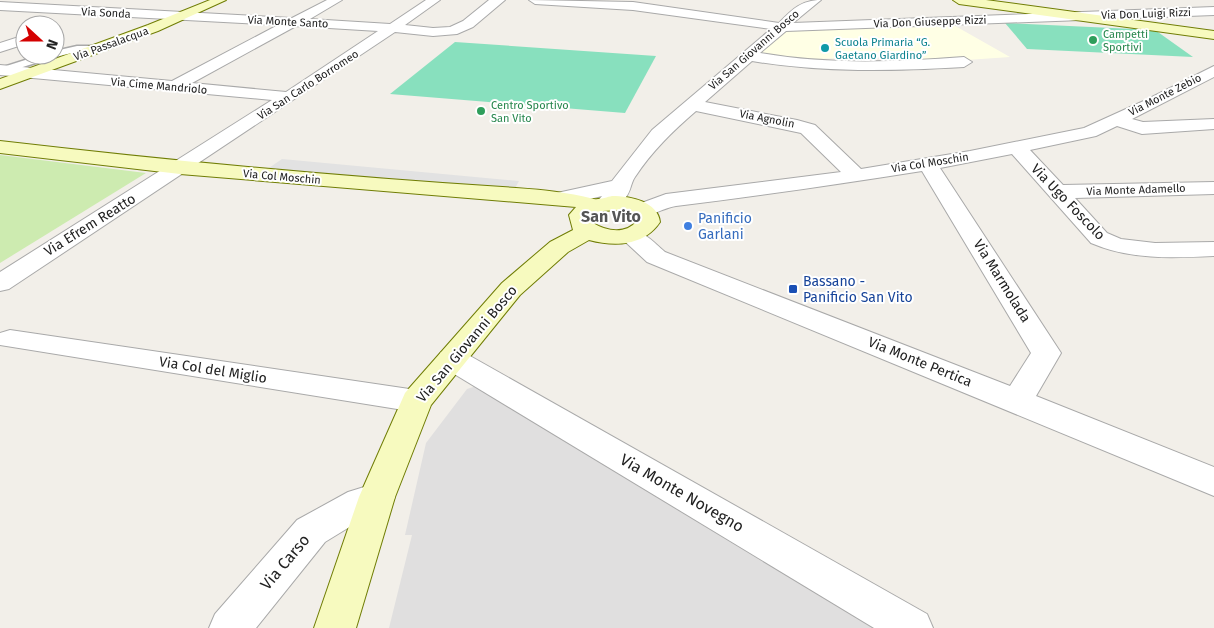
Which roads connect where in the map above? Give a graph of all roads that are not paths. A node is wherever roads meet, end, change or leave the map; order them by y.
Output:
1 (16, 0) edge
2 (220, 0) edge
3 (336, 0) edge
4 (434, 0) edge
5 (499, 0) edge
6 (534, 0) edge
7 (815, 0) edge
8 (959, 0) edge
9 (977, 1) edge
10 (1106, 4) dead end
11 (0, 6) edge
12 (1214, 11) edge
13 (1132, 14) junction
14 (1078, 16) junction
15 (182, 17) junction
16 (293, 23) junction
17 (782, 27) junction
18 (395, 28) junction
19 (1214, 34) edge
20 (15, 43) edge
21 (0, 48) edge
22 (96, 49) junction
23 (65, 52) edge
24 (749, 56) junction
25 (964, 62) dead end
26 (24, 65) edge
27 (1214, 71) edge
28 (0, 74) edge
29 (29, 74) junction
30 (173, 87) junction
31 (289, 97) junction
32 (690, 105) junction
33 (1116, 120) junction
34 (1214, 124) edge
35 (0, 147) edge
36 (1016, 148) junction
37 (927, 163) junction
38 (180, 168) junction
39 (855, 174) junction
40 (1214, 188) edge
41 (1057, 192) junction
42 (565, 198) junction
43 (614, 205) junction
44 (631, 236) junction
45 (1214, 249) edge
46 (0, 283) edge
47 (10, 339) dead end
48 (452, 359) junction
49 (1016, 400) junction
50 (416, 401) junction
51 (1214, 482) edge
52 (378, 497) junction
53 (230, 628) edge
54 (335, 628) edge
55 (912, 628) edge

1 - 11 street
2 - 15 street, Via Passalacqua
3 - 16 street
4 - 18 street, Via San Carlo Borromeo
5 - 18 street, Via Monte Santo
6 - 17 street, Via Don Giuseppe Rizzi
7 - 17 street, Via San Giovanni Bosco
8 - 9 street
9 - 14 street
10 - 13 street
11 - 15 street, Via Sonda
12 - 13 street, Via Don Luigi Rizzi
13 - 14 street, Via Don Luigi Rizzi
14 - 17 street, Via Don Giuseppe Rizzi
14 - 19 street
15 - 16 street, Via Monte Santo
15 - 22 street, Via Passalacqua
16 - 18 street, Via Monte Santo
16 - 30 street
17 - 24 street, Via San Giovanni Bosco
18 - 31 street, Via San Carlo Borromeo
20 - 21 street
22 - 23 lane
22 - 29 street, Via Passalacqua
24 - 25 street
24 - 32 street, Via San Giovanni Bosco
26 - 28 lane
27 - 33 street, Via Monte Zebio
28 - 29 street, Via Cime Mandriolo
29 - 30 street, Via Cime Mandriolo
30 - 31 street, Via Cime Mandriolo
31 - 38 street, Via San Carlo Borromeo
32 - 39 street, Via Agnolin
32 - 43 street, Via San Giovanni Bosco
33 - 34 street
33 - 36 street, Via Col Moschin
35 - 38 street, Via Col Moschin
36 - 37 street, Via Col Moschin
36 - 41 street, Via Ugo Foscolo
37 - 39 street, Via Col Moschin
37 - 49 street, Via Marmolada
38 - 42 street, Via Col Moschin
38 - 46 street, Via Efrem Reatto
39 - 43 street, Via Col Moschin
40 - 41 street, Via Monte Adamello
41 - 45 street, Via Ugo Foscolo
42 - 43 street, Via Col Moschin
42 - 43 street, Via Col Moschin
43 - 44 street
43 - 44 street
43 - 48 street, Via San Giovanni Bosco
44 - 49 street, Via Monte Pertica
47 - 50 street, Via Col del Miglio
48 - 50 street, Via San Giovanni Bosco
48 - 55 street, Via Monte Novegno
49 - 51 street, Via Monte Pertica
50 - 52 street, Via San Giovanni Bosco
52 - 53 street, Via Carso
52 - 54 street, Via San Giovanni Bosco

